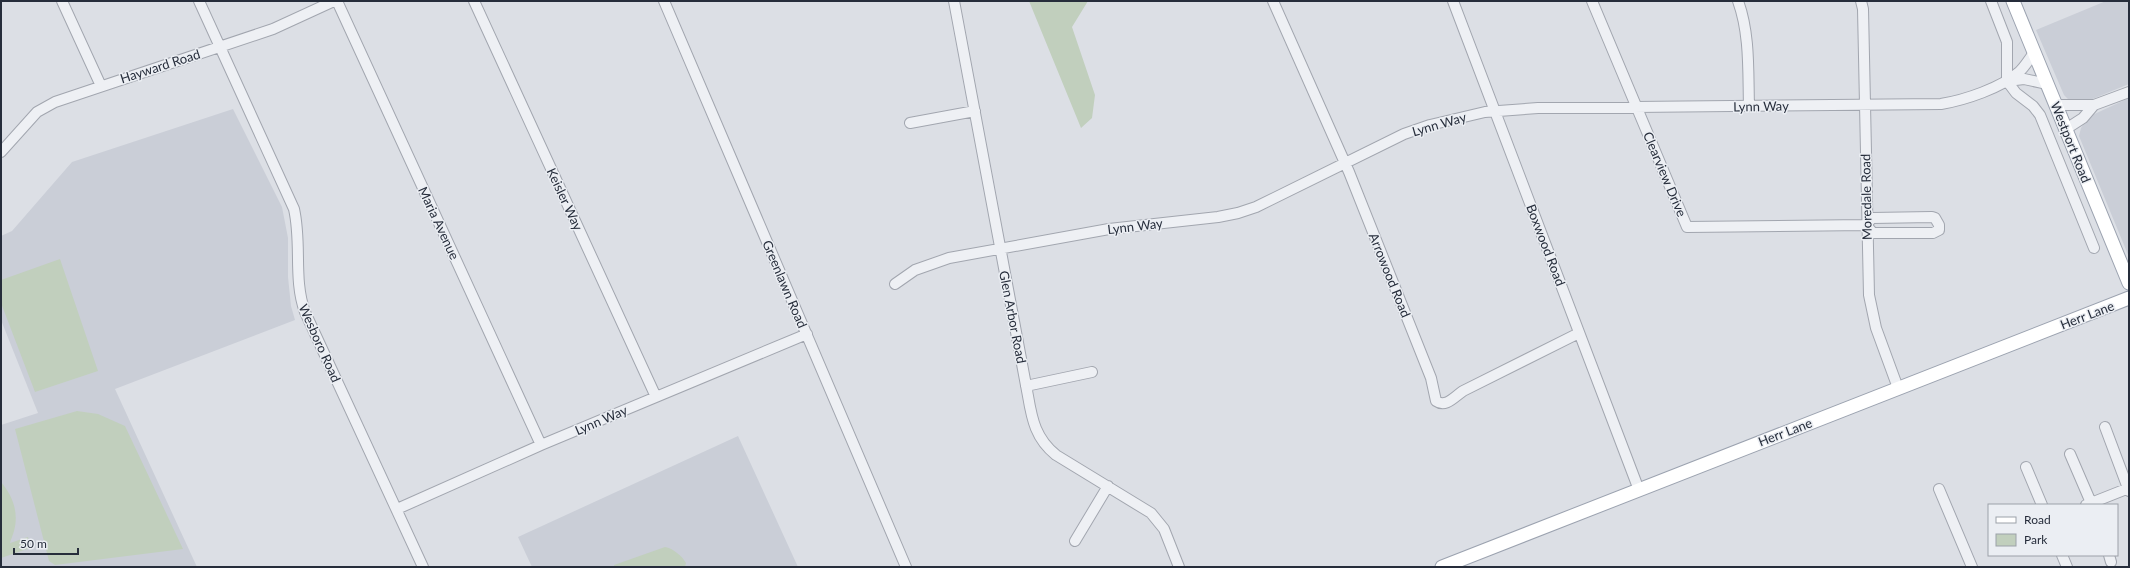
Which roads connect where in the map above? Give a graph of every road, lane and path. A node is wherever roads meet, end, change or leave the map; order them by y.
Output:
1 (62, 1) edge
2 (199, 1) edge
3 (334, 1) edge
4 (337, 1) edge
5 (474, 1) edge
6 (664, 1) edge
7 (954, 1) edge
8 (1273, 1) edge
9 (1453, 1) edge
10 (1592, 1) edge
11 (1738, 1) edge
12 (1861, 1) edge
13 (1991, 1) edge
14 (2013, 1) edge
15 (220, 46) junction
16 (2034, 52) junction
17 (2007, 81) junction
18 (2047, 84) junction
19 (101, 86) junction
20 (2129, 92) edge
21 (2056, 104) junction
22 (1865, 105) junction
23 (1749, 106) junction
24 (2094, 106) junction
25 (1637, 108) junction
26 (975, 111) junction
27 (1494, 111) junction
28 (910, 123) dead end
29 (2066, 129) junction
30 (1, 152) edge
31 (1345, 163) junction
32 (1866, 225) junction
33 (2094, 248) dead end
34 (1000, 249) junction
35 (2129, 283) edge
36 (895, 284) dead end
37 (2129, 298) edge
38 (1579, 333) junction
39 (807, 334) junction
40 (1092, 372) dead end
41 (1026, 386) junction
42 (1898, 388) junction
43 (656, 397) junction
44 (2105, 427) dead end
45 (541, 444) junction
46 (2070, 454) dead end
47 (2026, 466) dead end
48 (1108, 486) junction
49 (1939, 489) dead end
50 (2129, 489) edge
51 (1639, 490) junction
52 (2042, 504) edge
53 (2090, 504) edge
54 (397, 509) junction
55 (1076, 541) dead end
56 (2062, 556) edge
57 (423, 567) edge
58 (906, 567) edge
59 (1179, 567) edge
60 (1442, 567) edge
61 (1972, 567) edge
62 (2067, 567) edge

1 - 19 street
2 - 15 street, Wesboro Road
3 - 15 street, Hayward Road
4 - 45 street, Maria Avenue
5 - 43 street, Keisler Way
6 - 39 street, Greenlawn Road
7 - 26 street, Glen Arbor Road
8 - 31 street, Arrowood Road
9 - 27 street, Boxwood Road
10 - 25 street, Clearview Drive
11 - 23 street
12 - 22 street, Moredale Road
13 - 17 street
14 - 16 main road, Westport Road
15 - 19 street, Hayward Road
15 - 54 street, Wesboro Road
16 - 17 street, Lynn Way
16 - 18 main road, Westport Road
17 - 18 street, Lynn Way
17 - 22 street, Lynn Way
17 - 33 street
18 - 21 main road, Westport Road
19 - 30 street, Hayward Road
20 - 24 street
21 - 24 street
21 - 29 main road, Westport Road
22 - 23 street, Lynn Way
22 - 32 street, Moredale Road
23 - 25 street, Lynn Way
24 - 29 street
25 - 27 street, Lynn Way
25 - 32 street, Clearview Drive
26 - 28 street
26 - 34 street, Glen Arbor Road
27 - 31 street, Lynn Way
27 - 38 street, Boxwood Road
29 - 35 main road, Westport Road
31 - 34 street, Lynn Way
31 - 38 street, Arrowood Road
32 - 32 street
32 - 42 street, Moredale Road
34 - 36 street, Lynn Way
34 - 41 street, Glen Arbor Road
37 - 42 main road, Herr Lane
38 - 51 street, Boxwood Road
39 - 43 street, Lynn Way
39 - 58 street, Greenlawn Road
40 - 41 street
41 - 48 street, Glen Arbor Road
42 - 51 main road, Herr Lane
43 - 45 street, Lynn Way
44 - 50 street
45 - 54 street, Lynn Way
46 - 53 street
47 - 52 street
48 - 55 street
48 - 59 street, Glen Arbor Road
49 - 61 street
50 - 53 street
51 - 60 main road, Herr Lane
54 - 57 street, Wesboro Road
56 - 62 street

